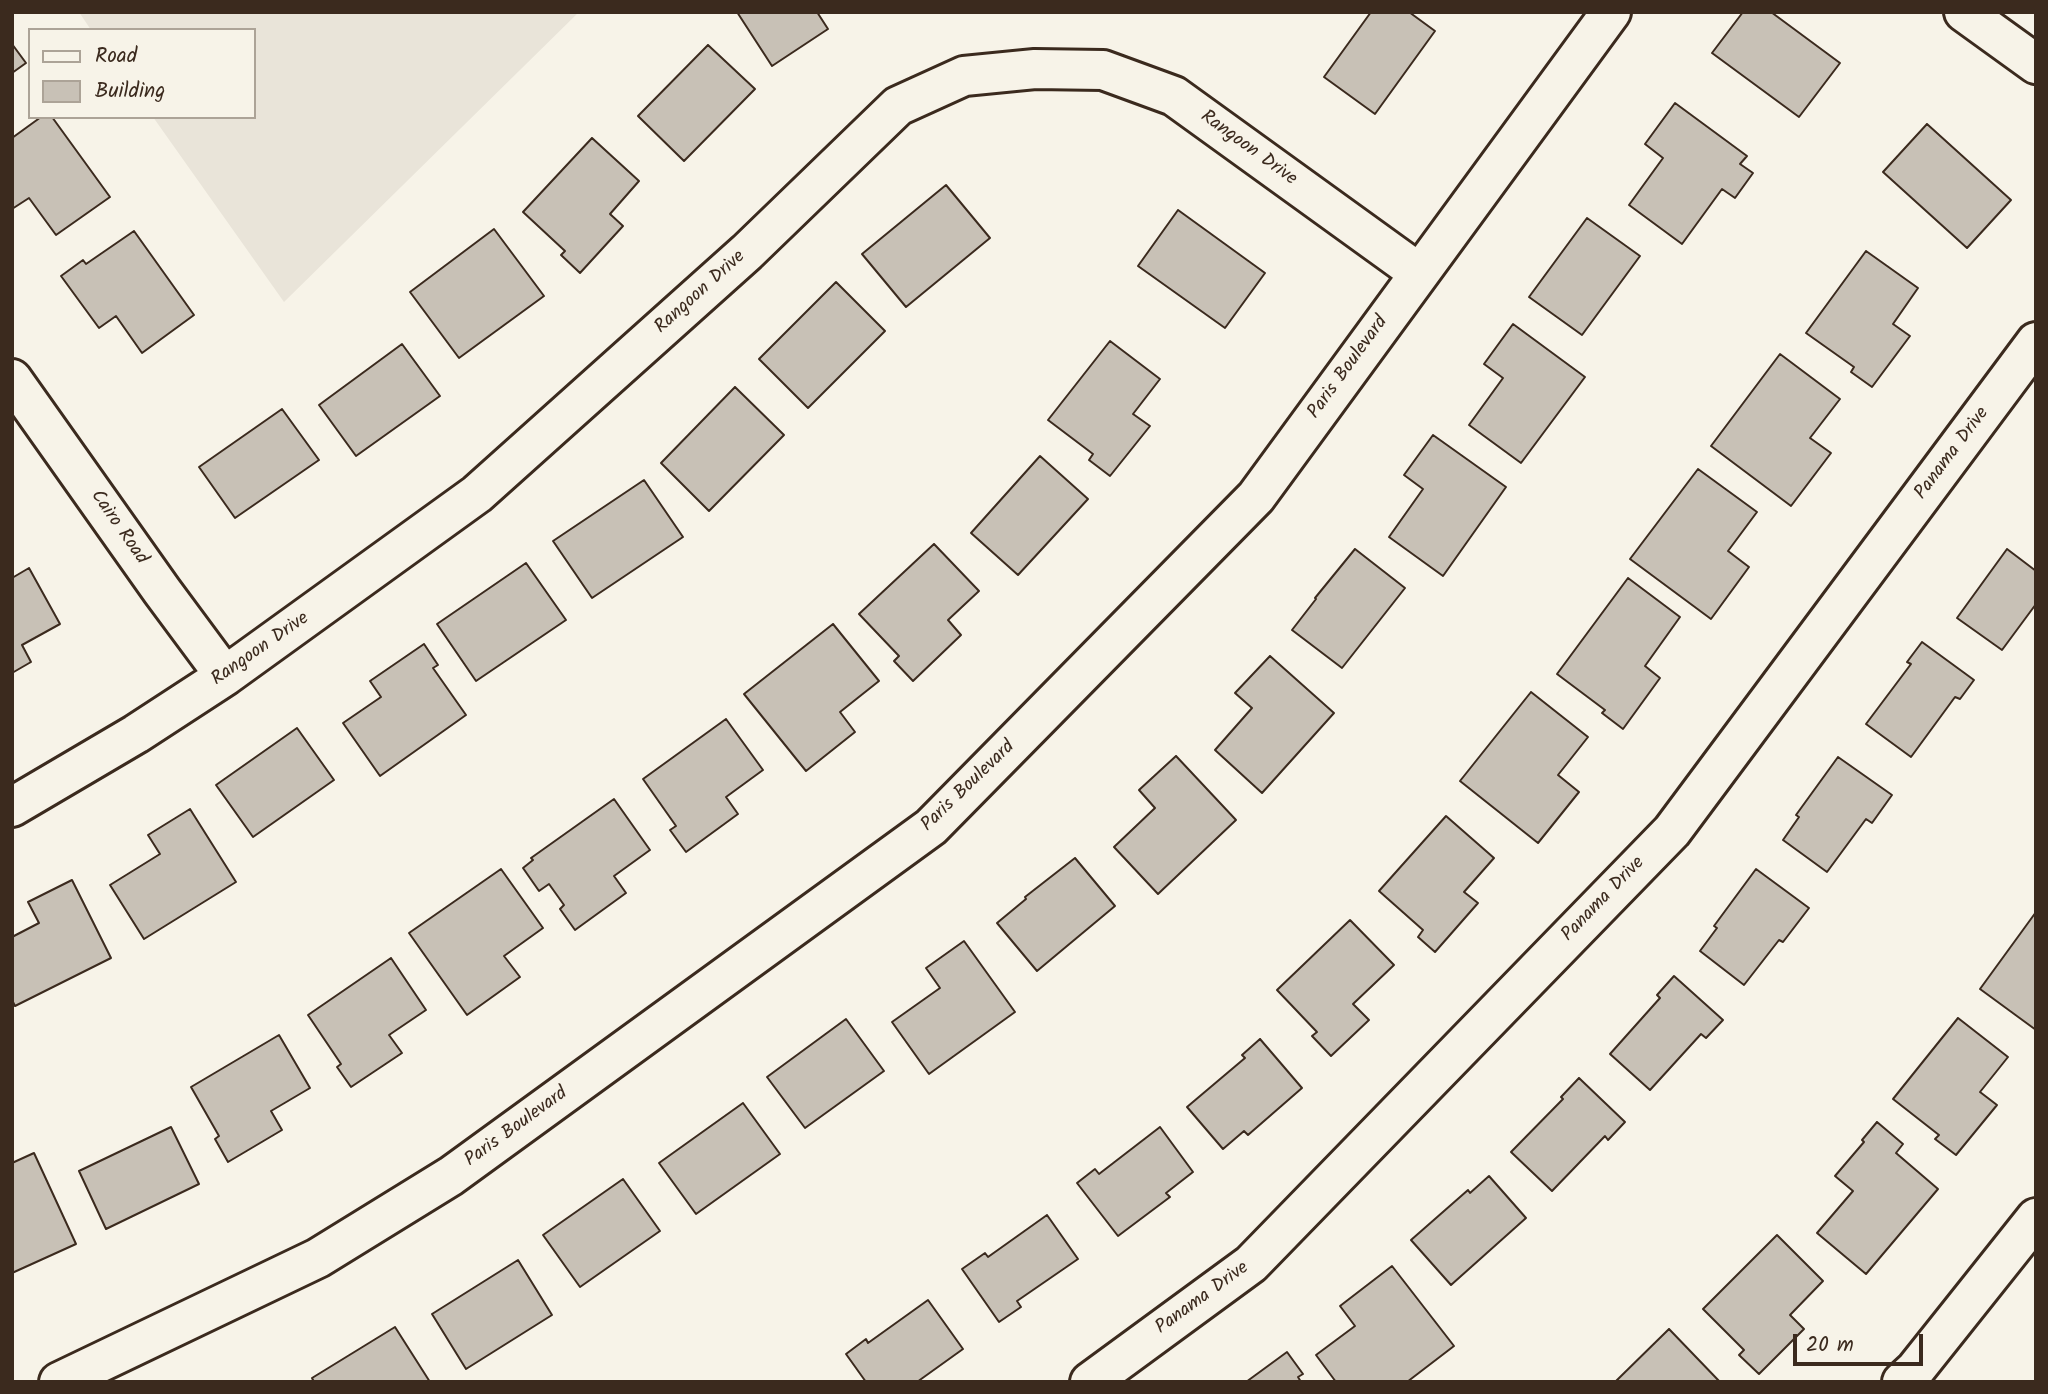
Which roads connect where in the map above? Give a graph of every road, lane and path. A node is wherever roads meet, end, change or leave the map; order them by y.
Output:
1 (1611, 12) edge
2 (1964, 12) edge
3 (2036, 64) edge
4 (1419, 273) junction
5 (2036, 342) edge
6 (12, 379) edge
7 (225, 676) junction
8 (12, 807) edge
9 (2036, 1218) edge
10 (1915, 1378) edge
11 (59, 1382) edge
12 (1090, 1382) edge

1 - 4 street, Paris Boulevard
2 - 3 street
4 - 7 street, Rangoon Drive
4 - 11 street, Paris Boulevard
5 - 12 street, Panama Drive
6 - 7 street, Cairo Road
7 - 8 street, Rangoon Drive
9 - 10 street

